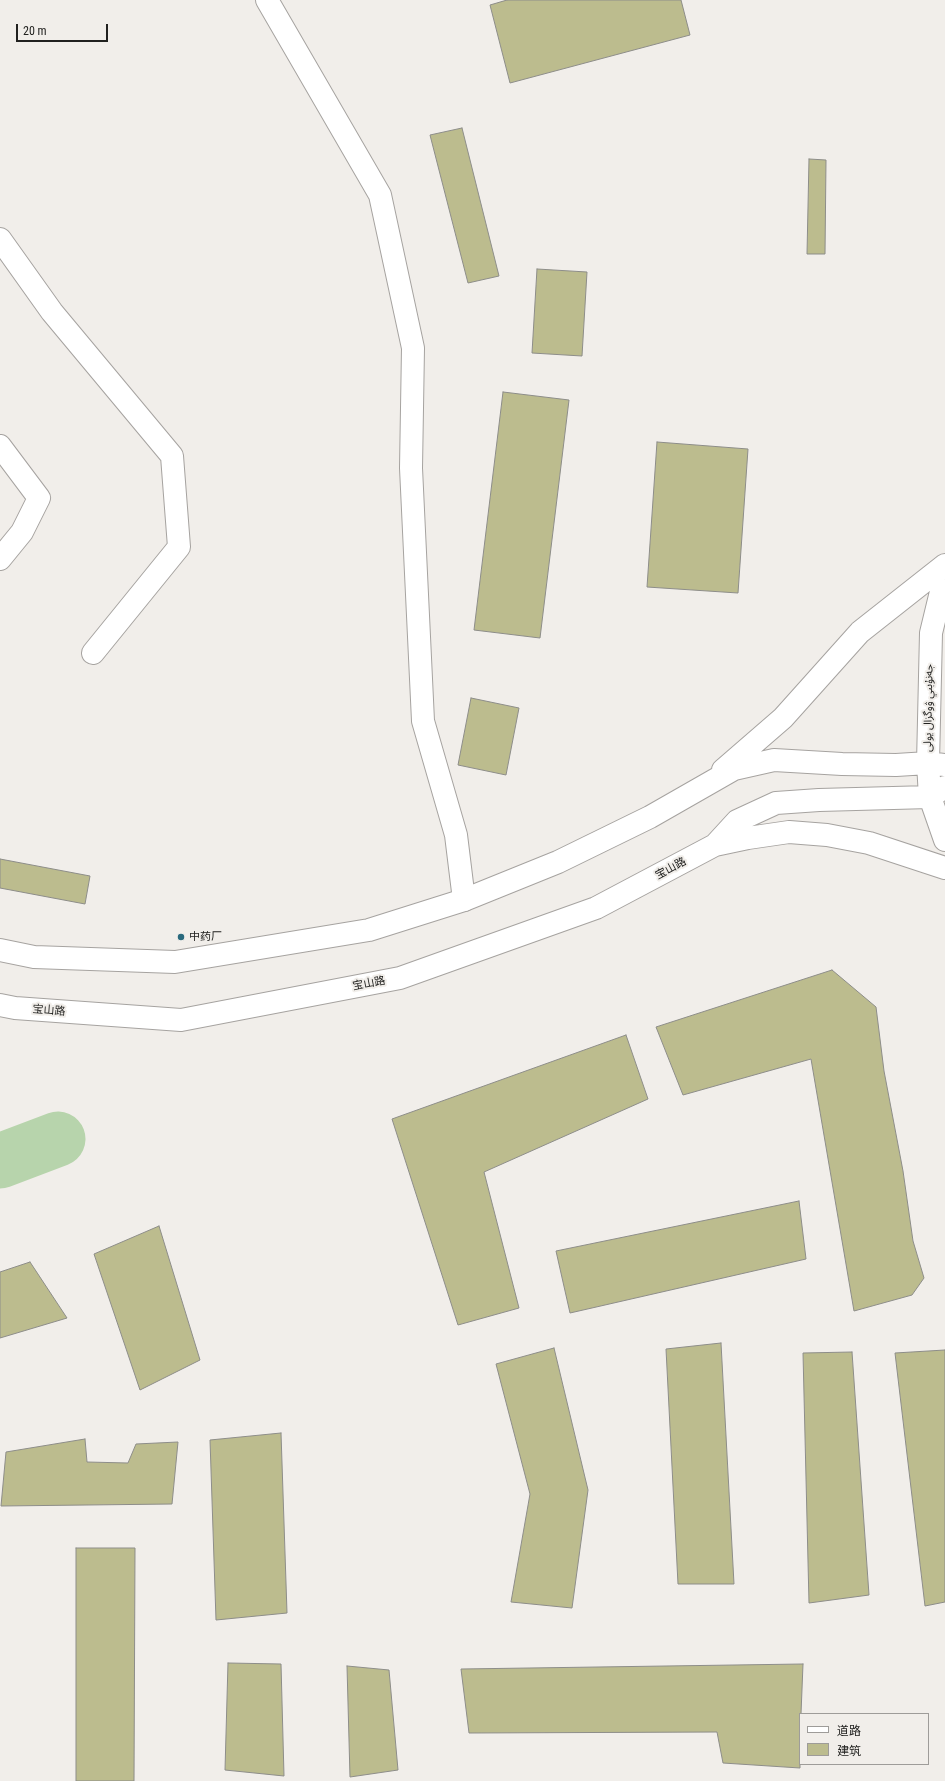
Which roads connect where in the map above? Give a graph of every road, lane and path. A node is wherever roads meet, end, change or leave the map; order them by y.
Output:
1 (267, 0) edge
2 (0, 239) edge
3 (0, 446) edge
4 (0, 558) edge
5 (945, 565) edge
6 (945, 575) edge
7 (93, 653) dead end
8 (936, 764) edge
9 (708, 784) junction
10 (937, 792) edge
11 (945, 840) edge
12 (715, 846) junction
13 (945, 868) edge
14 (464, 900) junction
15 (0, 950) edge
16 (0, 1005) edge

1 - 14 main road
2 - 7 main road
3 - 4 main road
5 - 9 main road
6 - 8 main road, جەنۇبىي ۋوگزال يولى
8 - 9 main road
8 - 10 main road, جەنۇبىي ۋوگزال يولى
9 - 14 main road
10 - 11 main road, جەنۇبىي ۋوگزال يولى
10 - 12 main road
12 - 13 main road
12 - 16 main road, 宝山路
14 - 15 main road

